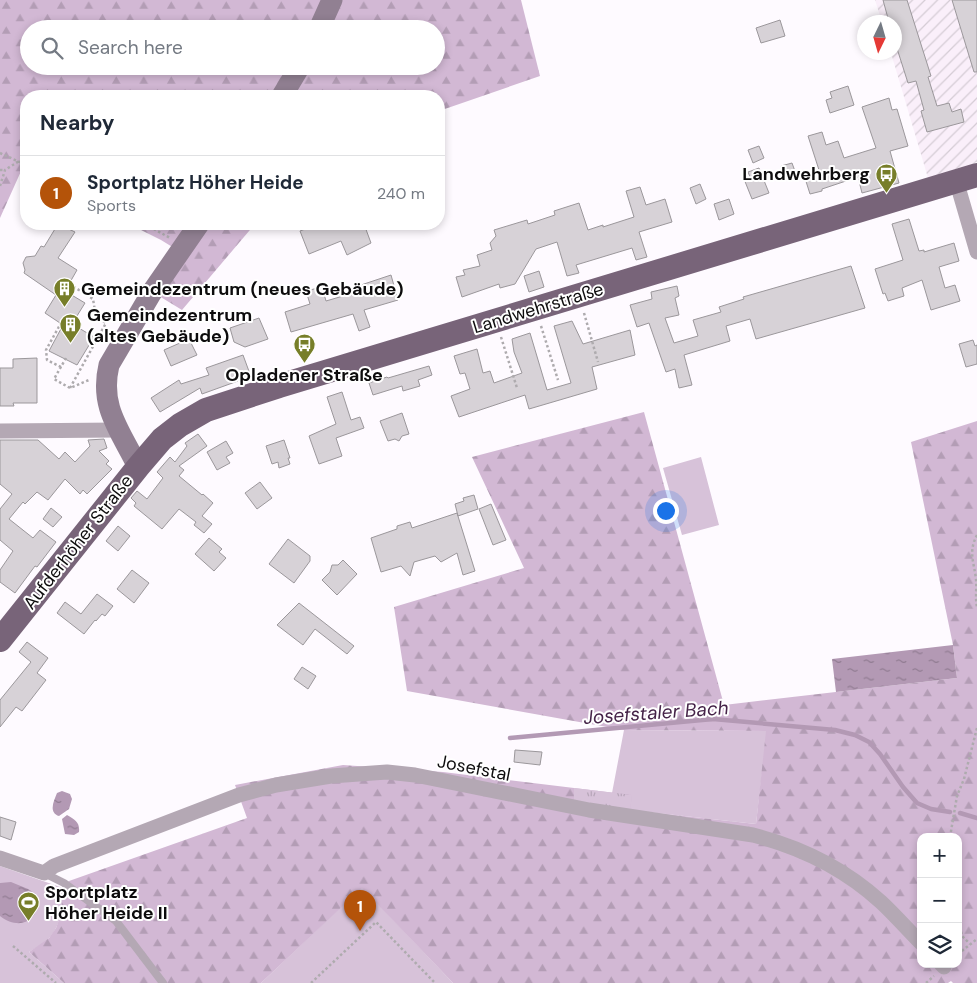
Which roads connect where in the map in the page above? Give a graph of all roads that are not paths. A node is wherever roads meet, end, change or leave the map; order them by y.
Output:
1 (332, 0) edge
2 (323, 20) edge
3 (295, 75) edge
4 (286, 90) edge
5 (967, 178) edge
6 (195, 230) edge
7 (977, 252) edge
8 (118, 430) junction
9 (0, 431) edge
10 (138, 467) junction
11 (0, 640) edge
12 (0, 858) edge
13 (44, 873) junction
14 (917, 939) edge
15 (163, 983) edge

1 - 2 main road
3 - 4 main road
5 - 7 street, Landwehrstraße
5 - 10 main road, Landwehrstraße
6 - 8 main road
8 - 9 street
8 - 10 main road
10 - 11 main road, Aufderhöher Straße
12 - 13 street
13 - 14 street, Josefstal
13 - 15 lane

